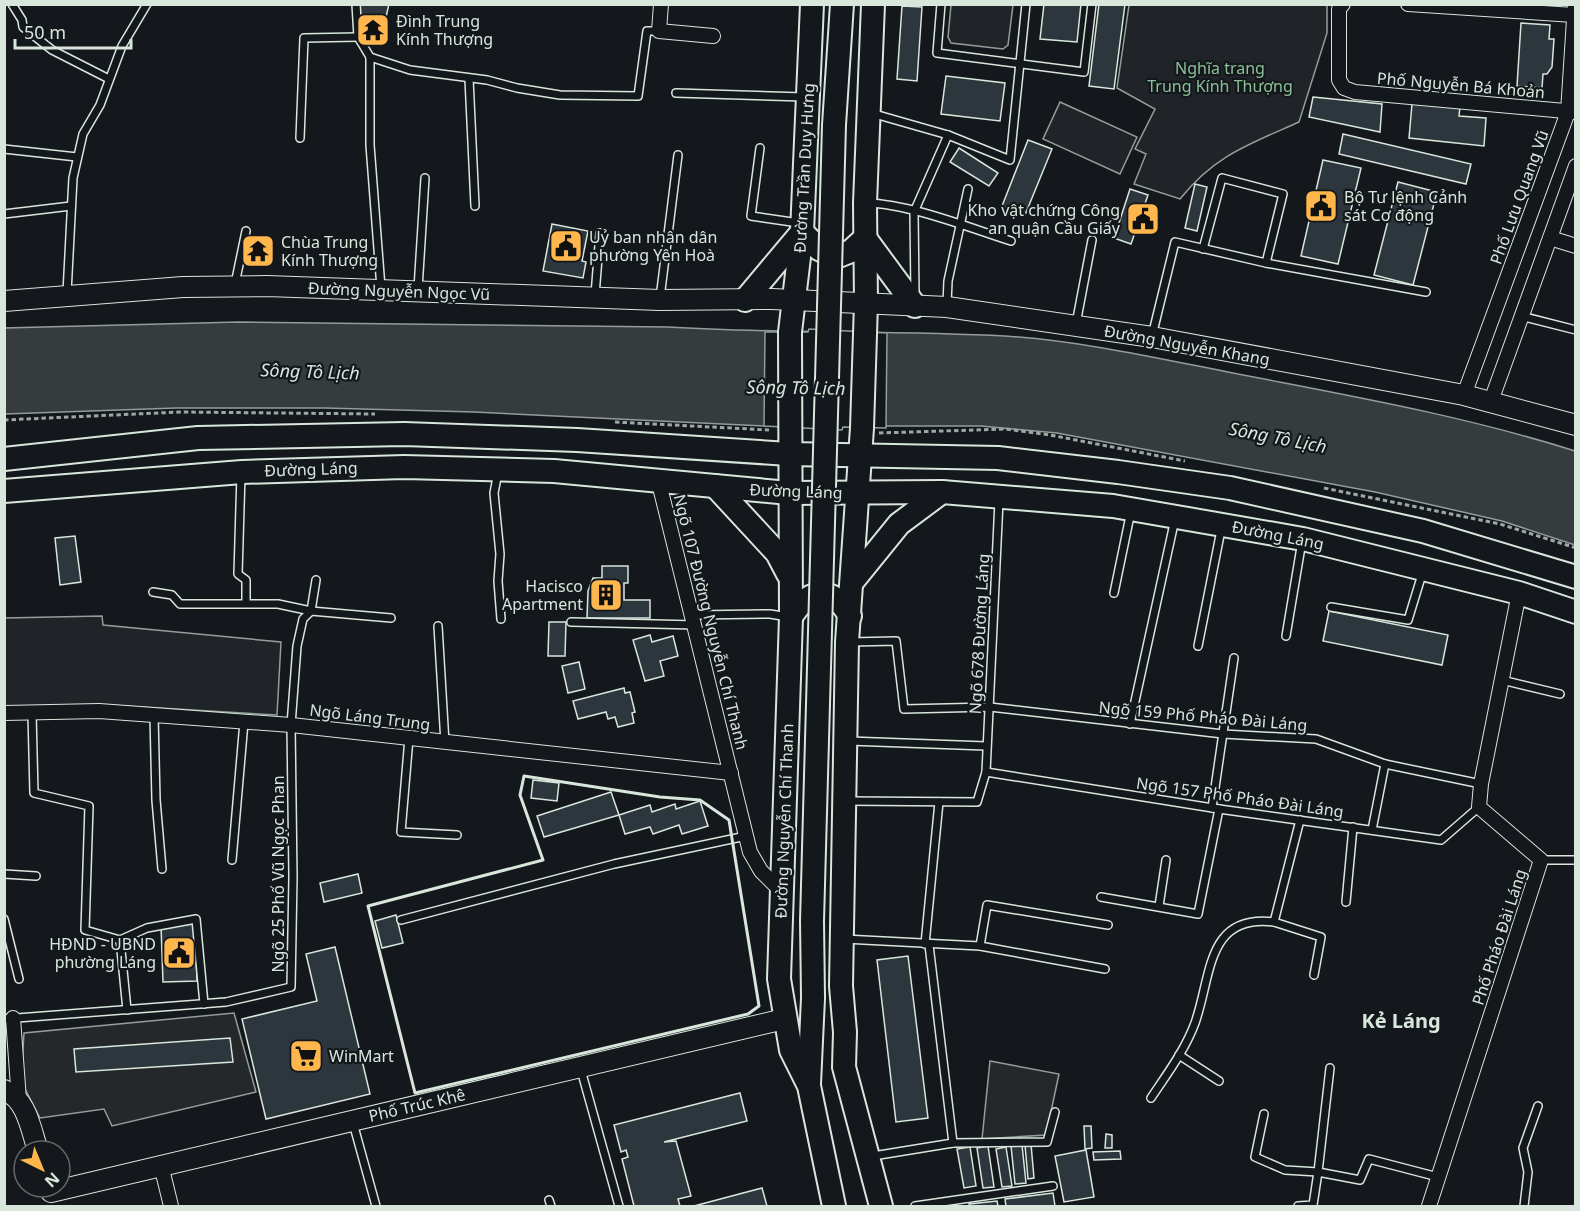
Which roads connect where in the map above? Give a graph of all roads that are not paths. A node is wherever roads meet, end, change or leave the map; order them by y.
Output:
1 (12, 4) edge
2 (147, 4) edge
3 (356, 4) edge
4 (661, 4) edge
5 (812, 4) edge
6 (843, 4) edge
7 (873, 4) edge
8 (941, 4) edge
9 (1026, 4) edge
10 (1092, 4) edge
11 (1343, 4) edge
12 (1408, 4) edge
13 (1575, 10) edge
14 (658, 31) junction
15 (713, 36) dead end
16 (358, 37) junction
17 (370, 57) junction
18 (1019, 64) junction
19 (109, 79) junction
20 (469, 79) junction
21 (676, 93) dead end
22 (809, 97) junction
23 (868, 112) junction
24 (1572, 112) edge
25 (948, 135) junction
26 (300, 138) dead end
27 (4, 148) edge
28 (760, 148) dead end
29 (678, 155) dead end
30 (78, 157) junction
31 (1575, 166) edge
32 (425, 178) dead end
33 (968, 189) dead end
34 (865, 203) junction
35 (71, 206) junction
36 (475, 206) dead end
37 (914, 212) junction
38 (4, 214) edge
39 (960, 226) junction
40 (802, 228) junction
41 (246, 231) dead end
42 (600, 233) dead end
43 (865, 238) junction
44 (1550, 238) junction
45 (1092, 240) dead end
46 (1011, 241) dead end
47 (1575, 246) edge
48 (1203, 249) junction
49 (1266, 263) junction
50 (235, 287) junction
51 (381, 290) junction
52 (418, 291) junction
53 (1426, 292) dead end
54 (67, 296) junction
55 (594, 298) junction
56 (660, 300) junction
57 (745, 300) junction
58 (4, 301) edge
59 (794, 301) junction
60 (866, 303) junction
61 (915, 306) junction
62 (947, 307) junction
63 (1521, 316) junction
64 (1075, 327) junction
65 (1575, 330) edge
66 (1152, 337) junction
67 (1464, 395) junction
68 (1491, 401) junction
69 (1575, 425) edge
70 (789, 427) joint
71 (789, 454) junction
72 (860, 456) junction
73 (4, 459) edge
74 (499, 469) junction
75 (242, 472) junction
76 (1118, 472) junction
77 (658, 479) junction
78 (715, 486) junction
79 (4, 491) edge
80 (942, 492) junction
81 (789, 493) junction
82 (858, 494) junction
83 (999, 496) junction
84 (1122, 507) junction
85 (1175, 516) junction
86 (1222, 524) junction
87 (1303, 539) junction
88 (1424, 569) junction
89 (1575, 577) edge
90 (316, 580) dead end
91 (790, 580) junction
92 (852, 582) junction
93 (153, 592) dead end
94 (1114, 593) dead end
95 (1519, 593) junction
96 (246, 603) junction
97 (1331, 607) dead end
98 (312, 611) junction
99 (1575, 612) edge
100 (850, 616) junction
101 (791, 617) junction
102 (391, 618) dead end
103 (501, 619) dead end
104 (695, 620) junction
105 (571, 622) dead end
106 (438, 626) dead end
107 (1286, 636) dead end
108 (848, 642) junction
109 (1198, 646) dead end
110 (1234, 658) dead end
111 (1502, 680) junction
112 (1560, 694) dead end
113 (990, 707) junction
114 (32, 712) junction
115 (4, 713) edge
116 (154, 715) junction
117 (244, 722) junction
118 (1130, 724) junction
119 (291, 725) junction
120 (1223, 734) junction
121 (409, 738) junction
122 (847, 741) junction
123 (445, 743) junction
124 (986, 746) junction
125 (1385, 764) junction
126 (986, 772) junction
127 (731, 773) junction
128 (1480, 784) junction
129 (844, 801) junction
130 (939, 802) junction
131 (1479, 807) junction
132 (1216, 809) junction
133 (1300, 820) junction
134 (1353, 827) junction
135 (1372, 830) junction
136 (457, 835) dead end
137 (746, 836) junction
138 (232, 860) dead end
139 (1166, 860) dead end
140 (1541, 860) junction
141 (1575, 860) edge
142 (162, 869) dead end
143 (4, 874) edge
144 (36, 876) dead end
145 (781, 891) junction
146 (1101, 897) dead end
147 (1346, 902) dead end
148 (1159, 906) junction
149 (4, 920) edge
150 (401, 920) dead end
151 (1274, 922) junction
152 (1108, 925) dead end
153 (841, 938) junction
154 (120, 940) junction
155 (927, 944) junction
156 (980, 946) junction
157 (1104, 969) dead end
158 (1314, 975) dead end
159 (19, 979) dead end
160 (813, 998) junction
161 (204, 1004) junction
162 (127, 1010) junction
163 (9, 1018) edge
164 (784, 1019) junction
165 (1179, 1055) junction
166 (580, 1067) junction
167 (844, 1067) junction
168 (1330, 1068) dead end
169 (1219, 1081) dead end
170 (809, 1086) junction
171 (12, 1095) edge
172 (1151, 1098) dead end
173 (1538, 1106) dead end
174 (1055, 1112) dead end
175 (1264, 1114) dead end
176 (352, 1121) junction
177 (32, 1139) edge
178 (953, 1143) junction
179 (867, 1157) junction
180 (161, 1165) junction
181 (1318, 1172) junction
182 (1438, 1177) junction
183 (1053, 1186) dead end
184 (72, 1189) edge
185 (171, 1206) edge
186 (376, 1206) edge
187 (619, 1206) edge
188 (834, 1206) edge
189 (881, 1206) edge
190 (915, 1206) edge
191 (1298, 1206) edge
192 (1429, 1206) edge
193 (1524, 1206) edge

1 - 19 lane
2 - 19 lane
3 - 16 lane
4 - 14 street
5 - 22 main road, Đường Trần Duy Hưng
6 - 160 main road, bridge
7 - 23 main road
8 - 18 lane
9 - 18 lane
10 - 18 lane
11 - 24 street, Phố Nguyễn Bá Khoản
12 - 13 street
13 - 24 street, Phố Lưu Quang Vũ
14 - 15 street
14 - 20 lane
16 - 17 lane
16 - 26 lane
17 - 20 lane
17 - 51 lane
18 - 25 lane
19 - 30 lane
20 - 36 lane
21 - 22 lane
22 - 40 main road, Đường Trần Duy Hưng
23 - 25 lane
23 - 34 main road
24 - 67 street, Phố Lưu Quang Vũ
25 - 37 lane
27 - 30 lane
28 - 40 lane
29 - 56 lane
30 - 35 lane
31 - 44 street
32 - 52 lane
33 - 39 lane
34 - 37 lane
34 - 43 main road
35 - 38 lane
35 - 54 lane
37 - 39 lane
37 - 61 lane
39 - 46 lane
39 - 62 lane
40 - 43 main road
40 - 57 main road
40 - 59 main road, Đường Trần Duy Hưng
41 - 50 lane
42 - 55 lane
43 - 60 main road
43 - 61 main road
44 - 47 street
44 - 63 street
45 - 64 lane
48 - 49 lane
48 - 49 lane
48 - 66 lane
49 - 53 lane
50 - 51 main road, Đường Nguyễn Ngọc Vũ
50 - 54 main road, Đường Nguyễn Ngọc Vũ
51 - 52 main road, Đường Nguyễn Ngọc Vũ
52 - 55 main road, Đường Nguyễn Ngọc Vũ
54 - 58 main road, Đường Nguyễn Ngọc Vũ
55 - 56 main road, Đường Nguyễn Ngọc Vũ
56 - 57 main road, Đường Nguyễn Ngọc Vũ
57 - 59 main road, Đường Nguyễn Ngọc Vũ
59 - 60 main road, Đường Nguyễn Khang
59 - 70 main road, Đường Trần Duy Hưng
60 - 61 main road, Đường Nguyễn Khang
60 - 72 main road
61 - 62 main road, Đường Nguyễn Khang
62 - 64 main road, Đường Nguyễn Khang
63 - 65 lane
63 - 68 street
64 - 66 main road, Đường Nguyễn Khang
66 - 67 main road, Đường Nguyễn Khang
67 - 68 main road, Đường Nguyễn Khang
68 - 69 main road, Đường Nguyễn Khang
70 - 71 main road, Đường Nguyễn Chí Thanh
71 - 72 main road, Đường Láng
71 - 73 main road, Đường Láng
71 - 81 main road, Đường Nguyễn Chí Thanh
72 - 76 main road, Đường Láng
72 - 82 main road
74 - 75 main road, Đường Láng
74 - 77 main road, Đường Láng
74 - 103 lane
75 - 79 main road, Đường Láng
75 - 96 lane
76 - 84 main road
76 - 89 main road, Đường Láng
77 - 78 main road, Đường Láng
77 - 104 street, Ngõ 107 Đường Nguyễn Chí Thanh
78 - 81 main road, Đường Láng
78 - 91 main road
80 - 82 main road, Đường Láng
80 - 83 main road, Đường Láng
80 - 92 main road
81 - 82 main road, Đường Láng
81 - 91 main road, Đường Nguyễn Chí Thanh
82 - 92 main road
83 - 84 main road, Đường Láng
83 - 113 lane, Ngõ 678 Đường Láng
84 - 85 main road, Đường Láng
84 - 94 lane
85 - 86 main road, Đường Láng
85 - 118 lane
86 - 87 main road, Đường Láng
86 - 109 lane
87 - 88 main road, Đường Láng
87 - 107 lane
88 - 95 main road, Đường Láng
88 - 97 lane
90 - 98 lane
91 - 101 main road, Đường Nguyễn Chí Thanh
92 - 100 main road
93 - 96 lane
95 - 99 main road, Đường Láng
95 - 111 street
96 - 98 lane
98 - 102 lane
98 - 119 lane
100 - 101 main road
100 - 108 main road
101 - 104 lane
101 - 145 main road, Đường Nguyễn Chí Thanh
104 - 105 lane
104 - 127 street, Ngõ 107 Đường Nguyễn Chí Thanh
106 - 123 lane
108 - 113 lane, Ngõ 159 Phố Pháo Đài Láng
108 - 122 main road
110 - 120 lane
111 - 112 lane
111 - 128 street
113 - 118 lane, Ngõ 159 Phố Pháo Đài Láng
113 - 124 lane, Ngõ 678 Đường Láng
114 - 115 street, Ngõ Láng Trung
114 - 116 street, Ngõ Láng Trung
114 - 154 lane
116 - 117 street, Ngõ Láng Trung
116 - 142 lane
117 - 119 street, Ngõ Láng Trung
117 - 138 lane
118 - 120 lane, Ngõ 159 Phố Pháo Đài Láng
119 - 121 street, Ngõ Láng Trung
119 - 161 lane, Ngõ 25 Phố Vũ Ngọc Phan
120 - 125 lane, Ngõ 159 Phố Pháo Đài Láng
120 - 132 lane
121 - 123 street, Ngõ Láng Trung
121 - 136 lane
122 - 124 lane
122 - 129 main road
123 - 127 street, Ngõ Láng Trung
124 - 126 lane, Ngõ 678 Đường Láng
125 - 128 lane, Ngõ 159 Phố Pháo Đài Láng
125 - 135 lane
126 - 130 lane, Ngõ 678 Đường Láng
126 - 132 lane, Ngõ 157 Phố Pháo Đài Láng
127 - 137 street, Ngõ 107 Đường Nguyễn Chí Thanh
128 - 131 street
129 - 130 lane
129 - 153 main road
130 - 155 lane
131 - 135 lane, Ngõ 157 Phố Pháo Đài Láng
131 - 140 street, Phố Pháo Đài Láng
132 - 133 lane, Ngõ 157 Phố Pháo Đài Láng
132 - 148 lane
133 - 134 lane, Ngõ 157 Phố Pháo Đài Láng
133 - 151 lane
134 - 135 lane, Ngõ 157 Phố Pháo Đài Láng
134 - 147 lane
137 - 145 street, Ngõ 107 Đường Nguyễn Chí Thanh
137 - 150 lane
139 - 148 lane
140 - 141 lane
140 - 182 street, Phố Pháo Đài Láng
143 - 144 lane
145 - 164 main road, Đường Nguyễn Chí Thanh
146 - 148 lane
149 - 159 lane
151 - 158 lane
151 - 165 lane
152 - 156 lane
153 - 155 lane
153 - 167 main road
154 - 161 lane
154 - 162 lane
155 - 156 lane
155 - 178 lane
156 - 157 lane
160 - 167 main road
160 - 170 main road
161 - 162 lane, Ngõ 25 Phố Vũ Ngọc Phan
162 - 163 lane, Ngõ 25 Phố Vũ Ngọc Phan
163 - 171 street
164 - 166 main road, Phố Trúc Khê
164 - 170 main road, Đường Nguyễn Chí Thanh
165 - 169 lane
165 - 172 lane
166 - 176 main road, Phố Trúc Khê
166 - 187 lane
167 - 179 main road
168 - 181 lane
170 - 188 main road, Đường Nguyễn Chí Thanh
171 - 177 main road
173 - 193 lane
174 - 178 lane
175 - 181 lane
176 - 180 main road, Phố Trúc Khê
176 - 186 lane
178 - 179 lane
179 - 189 main road
180 - 184 main road, Phố Trúc Khê
180 - 185 street
181 - 182 lane
181 - 191 lane
182 - 192 street, Phố Pháo Đài Láng
183 - 190 lane

